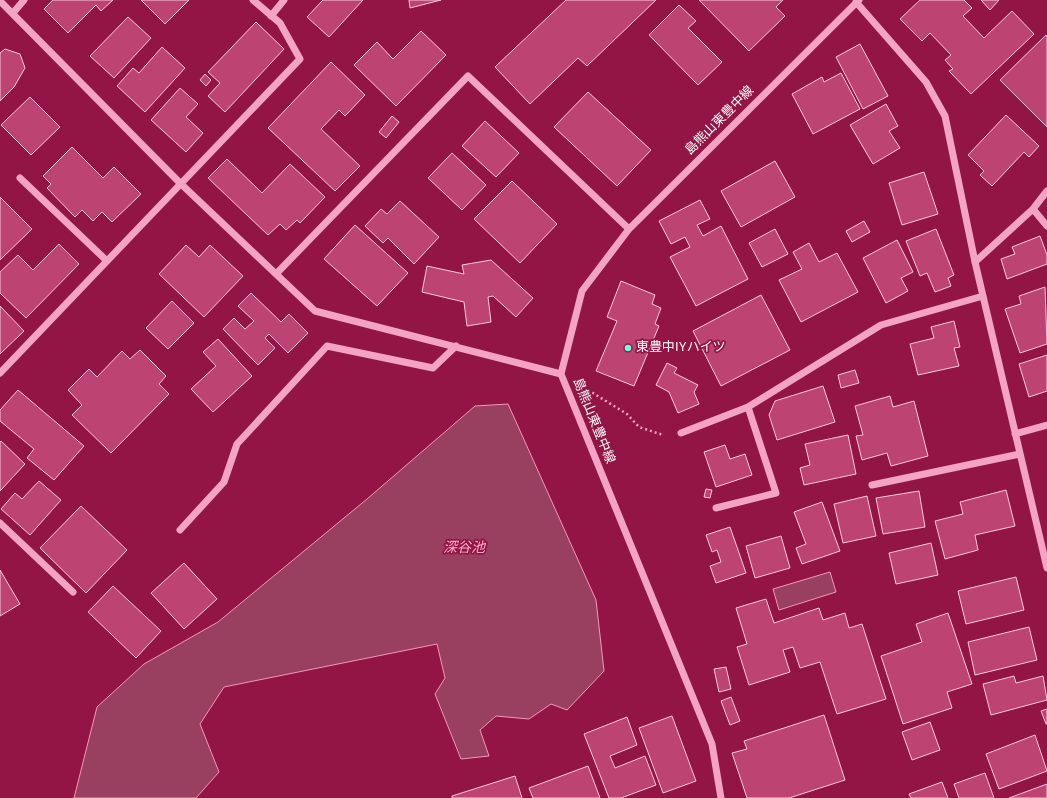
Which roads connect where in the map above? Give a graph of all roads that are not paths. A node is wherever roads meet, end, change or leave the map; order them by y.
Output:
1 (24, 0) edge
2 (253, 0) edge
3 (284, 0) edge
4 (0, 1) edge
5 (857, 1) edge
6 (13, 14) junction
7 (271, 16) junction
8 (20, 178) dead end
9 (180, 183) junction
10 (1047, 192) edge
11 (1033, 209) junction
12 (1047, 226) edge
13 (629, 229) junction
14 (107, 261) junction
15 (975, 262) junction
16 (276, 274) junction
17 (983, 296) junction
18 (456, 346) junction
19 (0, 374) edge
20 (561, 374) junction
21 (748, 407) junction
22 (1047, 425) edge
23 (681, 433) road end
24 (1015, 434) junction
25 (1020, 454) junction
26 (872, 486) dead end
27 (716, 508) dead end
28 (0, 523) edge
29 (180, 530) dead end
30 (1047, 568) edge
31 (73, 592) dead end
32 (721, 798) edge

1 - 6 street
2 - 7 street
3 - 7 street
4 - 6 street
5 - 13 street, 島熊山東豊中線
5 - 15 street
6 - 9 street
7 - 9 street
8 - 14 street
9 - 14 street
9 - 16 street
10 - 11 street
11 - 12 street
11 - 15 street
13 - 16 street
13 - 20 street, 島熊山東豊中線
14 - 19 street
15 - 17 street
16 - 18 street
17 - 21 street
17 - 24 street
18 - 20 street
18 - 29 street
20 - 32 street, 島熊山東豊中線
21 - 23 street
21 - 27 street
22 - 24 street
24 - 25 street
25 - 26 street
25 - 30 street
28 - 31 street

